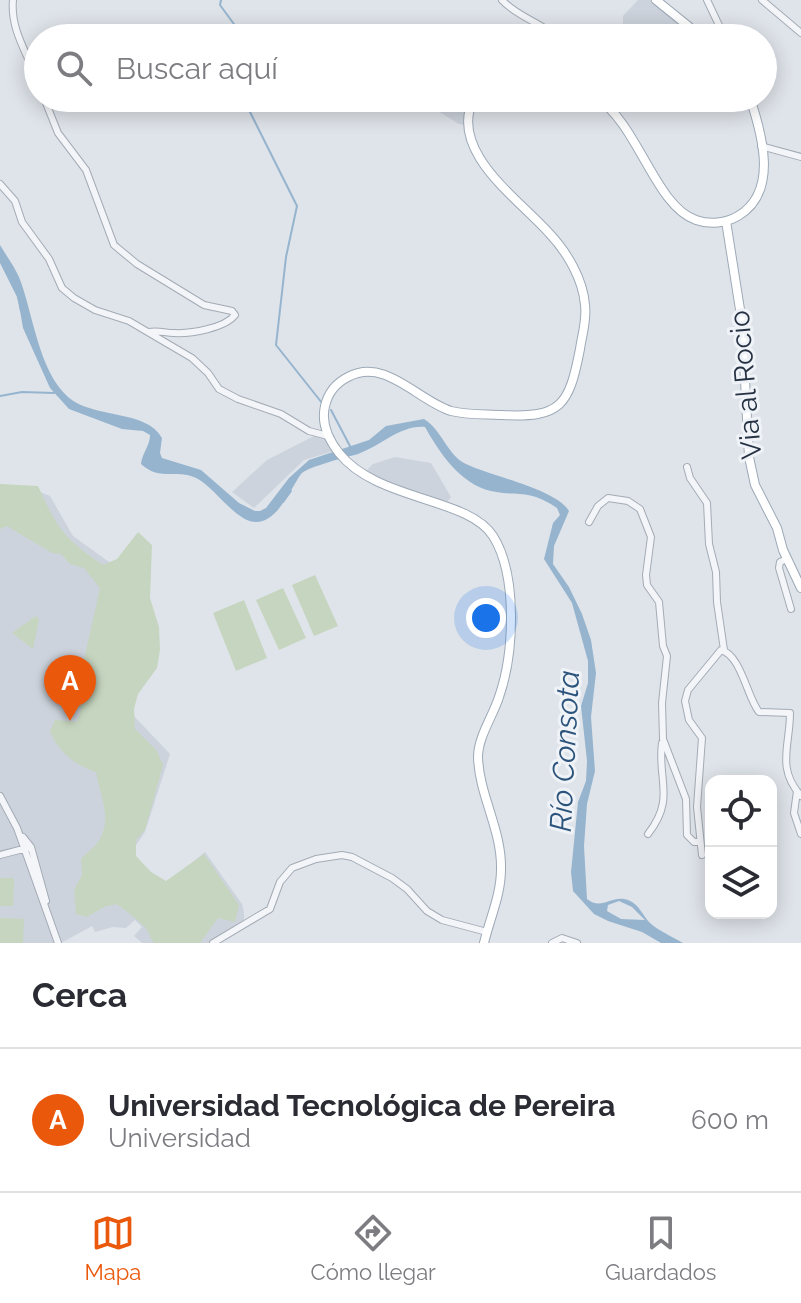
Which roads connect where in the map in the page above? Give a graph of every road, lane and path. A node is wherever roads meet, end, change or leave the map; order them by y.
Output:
1 (13, 0) edge
2 (502, 0) edge
3 (656, 0) edge
4 (707, 0) edge
5 (762, 0) edge
6 (536, 24) edge
7 (686, 24) edge
8 (718, 24) edge
9 (801, 33) edge
10 (24, 51) edge
11 (50, 112) edge
12 (470, 112) edge
13 (612, 112) edge
14 (753, 112) edge
15 (761, 146) junction
16 (801, 157) edge
17 (0, 184) edge
18 (726, 221) junction
19 (149, 332) junction
20 (328, 436) junction
21 (687, 467) dead end
22 (589, 522) dead end
23 (787, 559) junction
24 (801, 588) edge
25 (791, 609) dead end
26 (724, 650) junction
27 (790, 713) junction
28 (801, 714) edge
29 (663, 739) junction
30 (799, 794) edge
31 (0, 796) edge
32 (648, 834) dead end
33 (801, 834) edge
34 (700, 842) junction
35 (28, 848) junction
36 (0, 855) edge
37 (702, 855) dead end
38 (487, 932) junction
39 (58, 943) edge
40 (213, 943) edge
41 (484, 943) edge
42 (552, 943) edge
43 (577, 943) edge

1 - 10 street
2 - 6 street
3 - 7 main road
4 - 8 street
5 - 9 street
11 - 19 street
12 - 20 main road
13 - 18 main road
14 - 15 main road
15 - 16 street
15 - 18 main road
17 - 19 street
18 - 23 main road, Via al Rocio
19 - 20 street
20 - 38 main road
21 - 26 street
22 - 29 street
23 - 24 main road, Via al Rocio
23 - 25 street
26 - 27 street
26 - 34 street
27 - 28 street
27 - 30 street
29 - 32 street
29 - 34 street
30 - 33 street
31 - 35 street
34 - 37 street
35 - 36 street
35 - 39 street
38 - 40 street
38 - 41 main road
42 - 43 street

